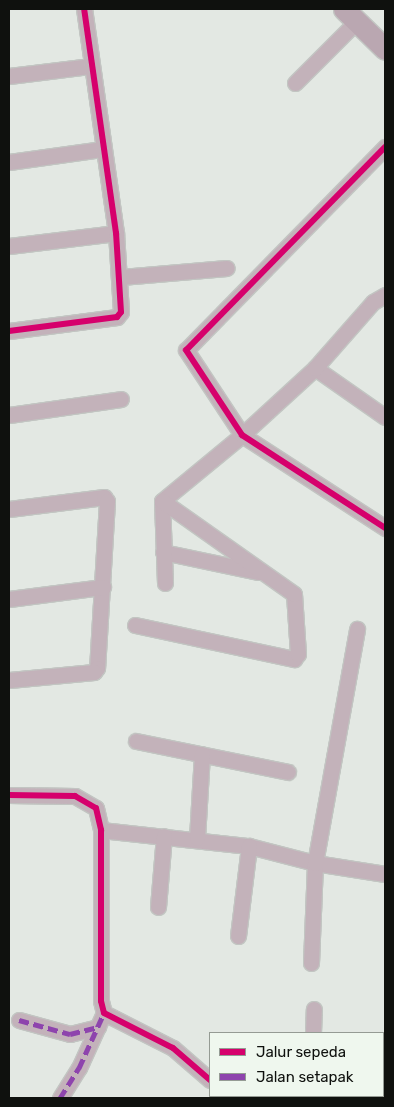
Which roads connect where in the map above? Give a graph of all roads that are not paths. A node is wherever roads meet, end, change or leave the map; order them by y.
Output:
1 (84, 9) edge
2 (351, 15) edge
3 (385, 49) edge
4 (91, 66) junction
5 (9, 76) edge
6 (295, 83) dead end
7 (385, 147) edge
8 (103, 149) junction
9 (9, 162) edge
10 (116, 233) junction
11 (9, 246) edge
12 (227, 268) dead end
13 (121, 277) junction
14 (385, 295) edge
15 (9, 331) edge
16 (314, 368) junction
17 (122, 399) dead end
18 (9, 415) edge
19 (385, 417) edge
20 (242, 435) junction
21 (162, 501) junction
22 (9, 509) edge
23 (385, 528) edge
24 (163, 552) junction
25 (268, 573) junction
26 (165, 583) dead end
27 (103, 587) junction
28 (9, 599) edge
29 (135, 625) dead end
30 (357, 629) dead end
31 (9, 680) edge
32 (136, 740) dead end
33 (202, 754) junction
34 (288, 772) dead end
35 (9, 795) edge
36 (101, 830) junction
37 (164, 836) junction
38 (197, 838) junction
39 (249, 846) junction
40 (314, 863) junction
41 (385, 874) edge
42 (158, 907) dead end
43 (238, 936) dead end
44 (311, 963) dead end
45 (314, 1009) dead end
46 (104, 1013) junction
47 (19, 1020) dead end
48 (98, 1027) junction
49 (313, 1032) edge
50 (209, 1079) edge
51 (60, 1098) edge

1 - 4 street
2 - 3 street
2 - 6 street
4 - 5 street
4 - 8 street
7 - 20 street
8 - 9 street
8 - 10 street
10 - 11 street
10 - 13 street
12 - 13 street
13 - 15 street
14 - 16 street
16 - 19 street
16 - 20 street
17 - 18 street
20 - 21 street
20 - 23 street
21 - 24 street
21 - 25 street
22 - 27 street
24 - 25 street
24 - 26 street
25 - 29 street
27 - 28 street
27 - 31 street
30 - 40 street
32 - 33 street
33 - 34 street
33 - 38 street
35 - 36 street
36 - 37 street
36 - 46 street
37 - 38 street
37 - 42 street
38 - 39 street
39 - 40 street
39 - 43 street
40 - 41 street
40 - 44 street
45 - 49 street
46 - 48 street
46 - 50 street
47 - 48 street
48 - 51 street

